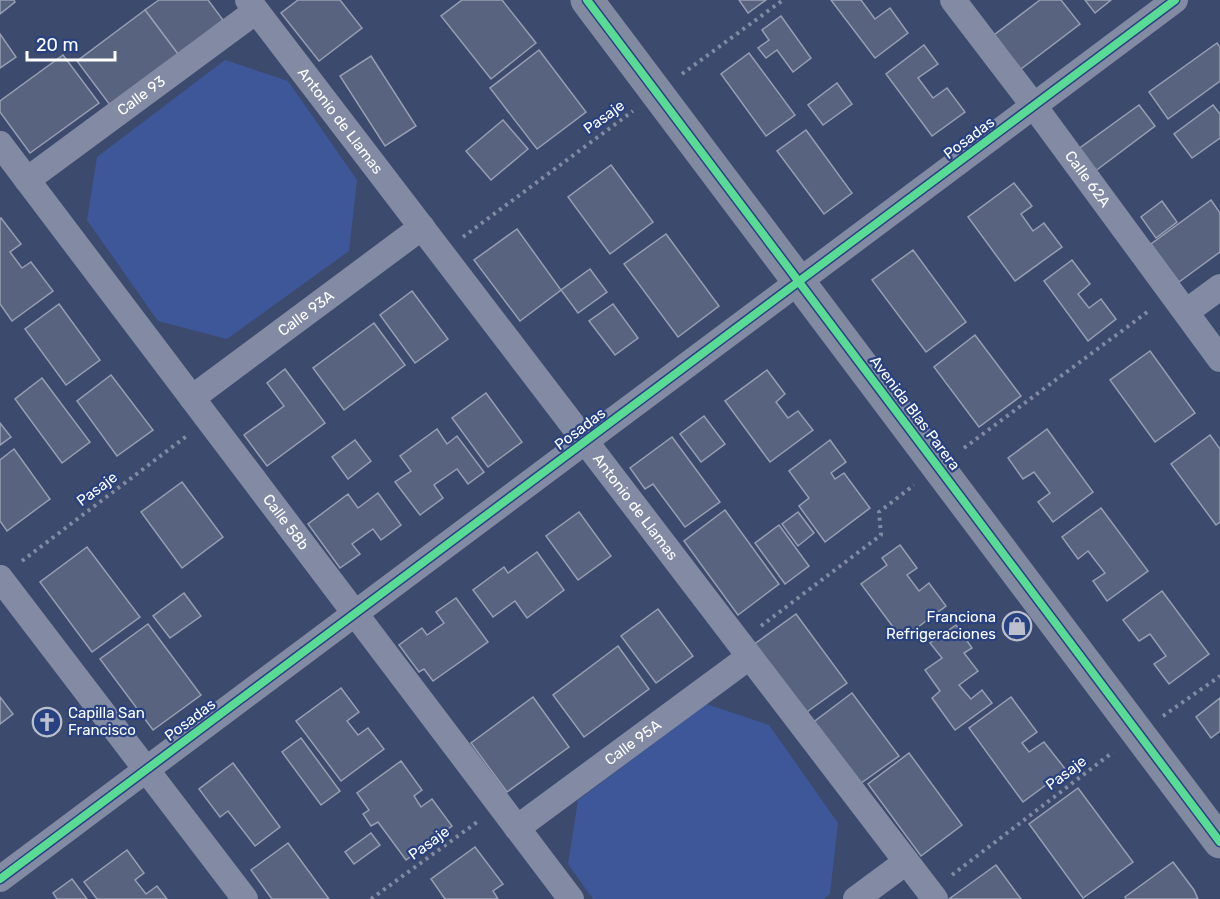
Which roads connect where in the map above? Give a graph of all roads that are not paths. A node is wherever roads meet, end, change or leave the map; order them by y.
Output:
1 (587, 0) edge
2 (953, 0) edge
3 (1175, 0) edge
4 (252, 5) edge
5 (1034, 106) junction
6 (0, 144) edge
7 (27, 180) junction
8 (422, 227) junction
9 (799, 282) junction
10 (1220, 287) edge
11 (1186, 312) junction
12 (1220, 358) edge
13 (192, 398) junction
14 (585, 442) junction
15 (9, 571) edge
16 (355, 614) junction
17 (749, 657) junction
18 (146, 770) junction
19 (518, 828) junction
20 (1220, 842) edge
21 (906, 862) junction
22 (0, 879) edge
23 (932, 895) edge
24 (245, 899) edge
25 (571, 899) edge
26 (856, 899) edge

1 - 9 main road, Avenida Blas Parera
2 - 5 street, Calle 62A
3 - 5 street, Posadas
4 - 7 street, Calle 93
4 - 8 street, Antonio de Llamas
5 - 9 street, Posadas
5 - 11 street, Calle 62A
6 - 7 street, Calle 58b
7 - 13 street, Calle 58b
8 - 13 street, Calle 93A
8 - 14 street, Antonio de Llamas
9 - 14 street, Posadas
9 - 20 main road, Avenida Blas Parera
10 - 11 street
11 - 12 street, Calle 62A
13 - 16 street, Calle 58b
14 - 16 street, Posadas
14 - 17 street, Antonio de Llamas
15 - 18 street
16 - 18 street, Posadas
16 - 19 street, Calle 58b
17 - 19 street, Calle 95A
17 - 21 street, Antonio de Llamas
18 - 22 street, Posadas
18 - 24 street
19 - 25 street, Calle 58b
21 - 23 street, Antonio de Llamas
21 - 26 street

